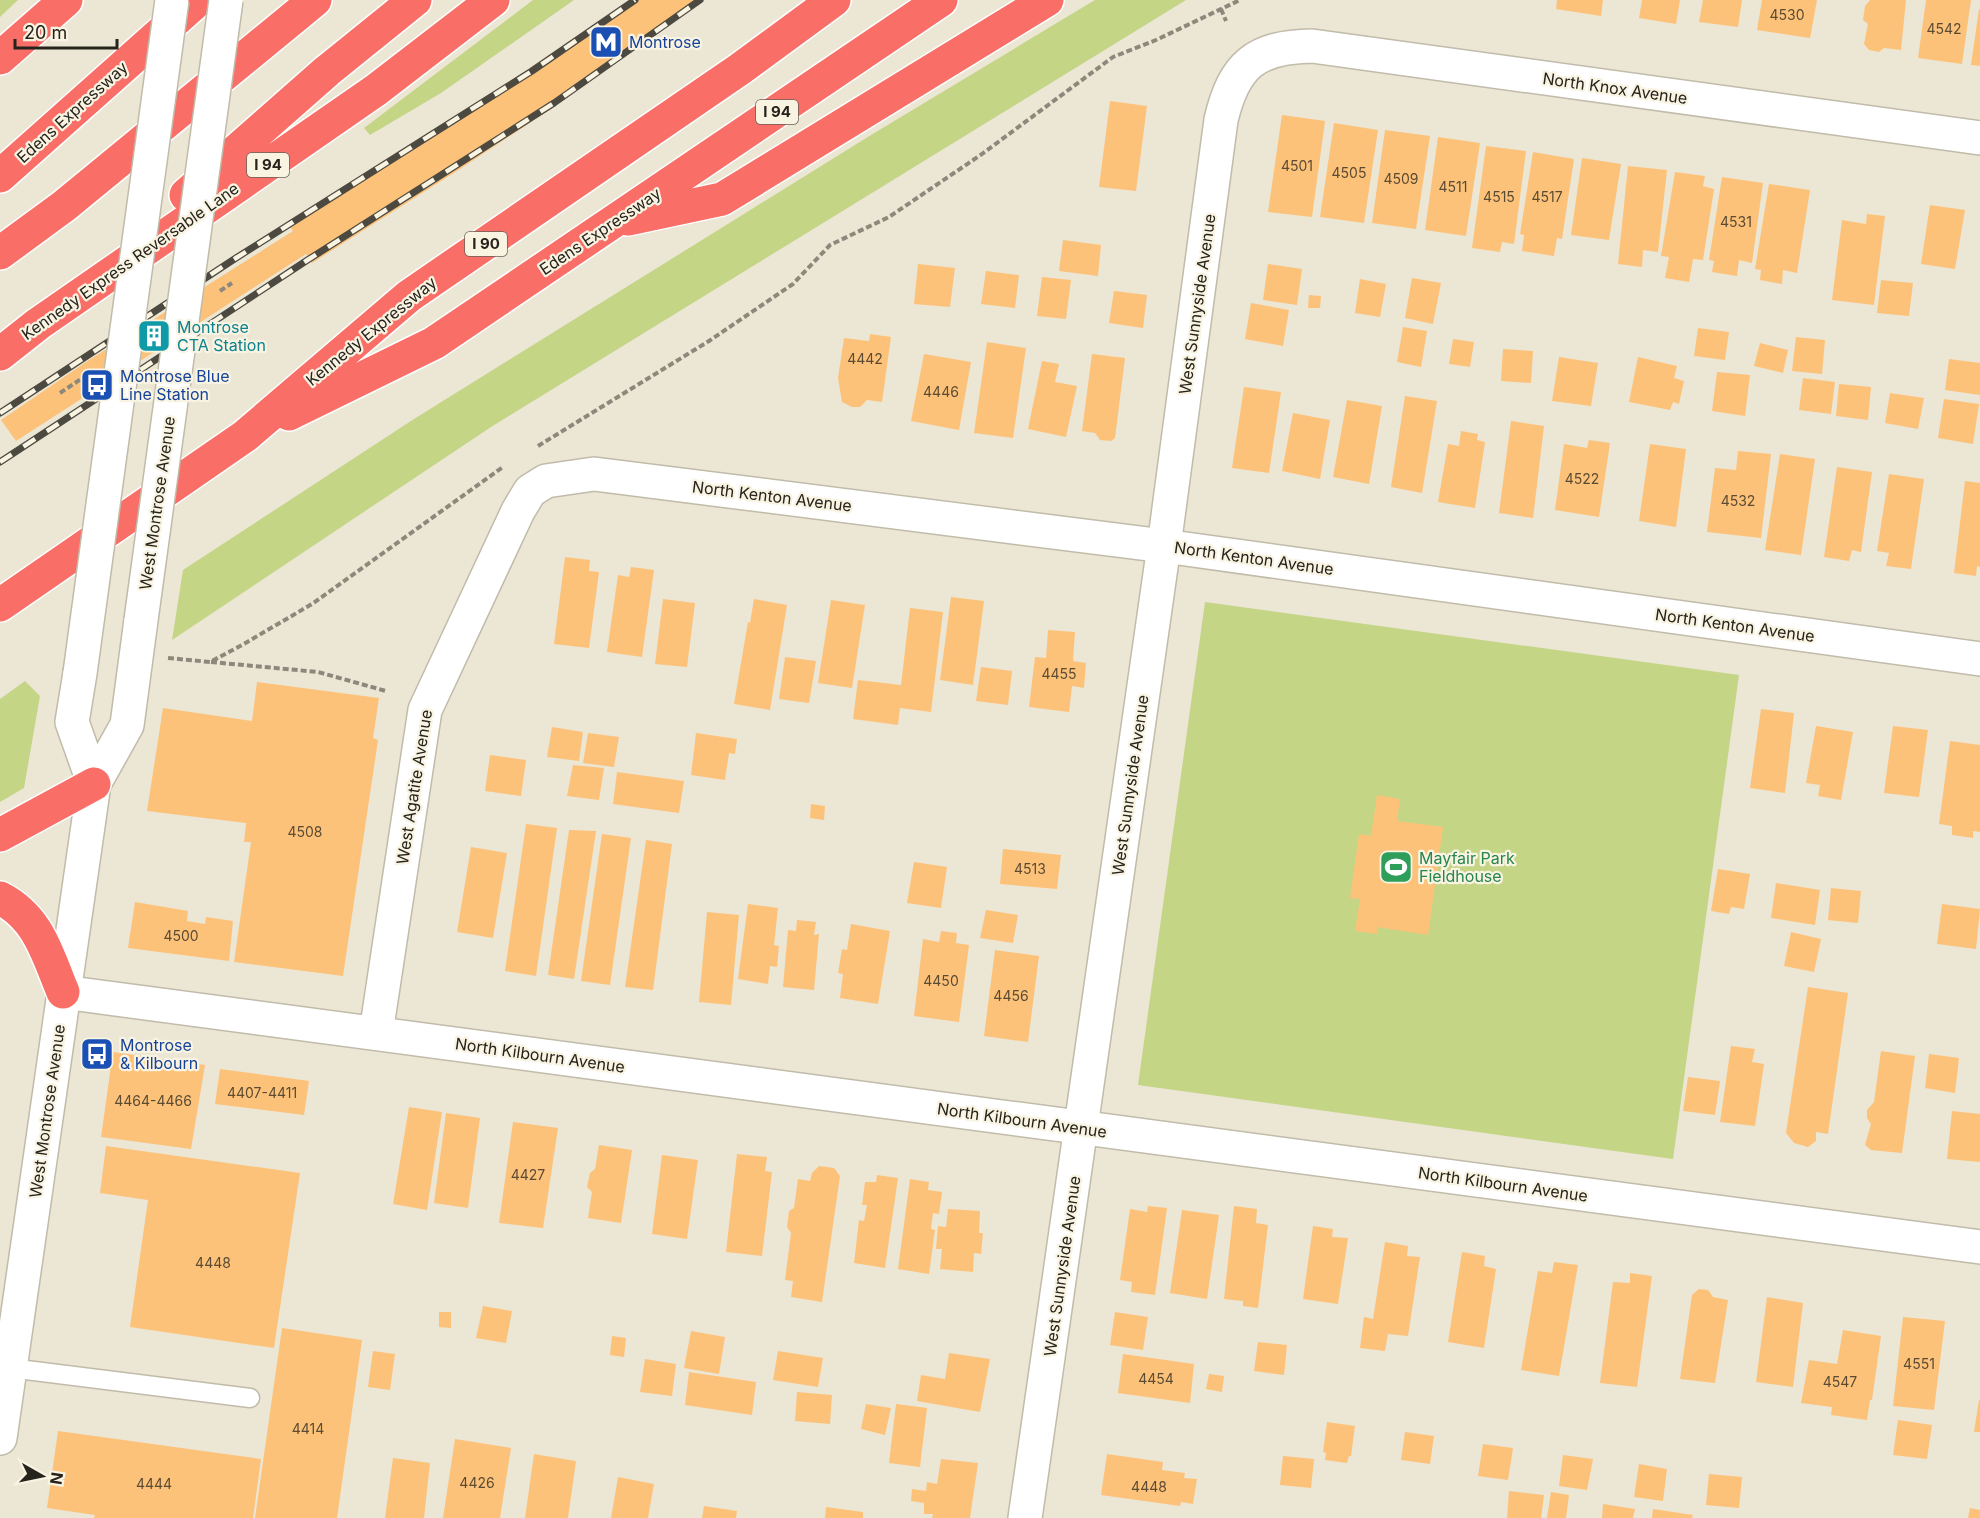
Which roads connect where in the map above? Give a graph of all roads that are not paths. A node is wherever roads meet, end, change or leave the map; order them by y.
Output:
1 (66, 0) edge
2 (172, 0) edge
3 (198, 0) edge
4 (226, 0) edge
5 (315, 0) edge
6 (415, 0) edge
7 (494, 0) edge
8 (834, 0) edge
9 (941, 0) edge
10 (1047, 0) edge
11 (0, 58) edge
12 (1252, 59) joint
13 (1980, 138) edge
14 (0, 176) edge
15 (612, 223) junction
16 (0, 253) edge
17 (38, 324) junction
18 (0, 354) edge
19 (245, 436) junction
20 (530, 491) joint
21 (1164, 546) junction
22 (0, 605) edge
23 (1980, 659) edge
24 (94, 784) junction
25 (0, 835) edge
26 (0, 898) edge
27 (63, 992) junction
28 (376, 1033) junction
29 (1082, 1128) junction
30 (1980, 1247) edge
31 (10, 1368) junction
32 (250, 1398) dead end
33 (0, 1438) edge
34 (1025, 1518) edge

1 - 11 highway
2 - 24 street, West Montrose Avenue, bridge
3 - 14 highway, Edens Expressway
4 - 24 street, West Montrose Avenue, bridge
5 - 16 highway
6 - 17 highway
7 - 17 highway, Kennedy Express Reversable Lane / I 94
8 - 19 highway, Kennedy Expressway / I 90
9 - 15 highway, Edens Expressway / I 94
10 - 15 highway
12 - 13 street, North Knox Avenue
12 - 21 street, West Sunnyside Avenue
15 - 19 highway, Edens Expressway / I 94
17 - 18 highway, Kennedy Express Reversable Lane
19 - 22 highway, Kennedy Expressway / I 90
20 - 21 street, North Kenton Avenue
20 - 28 street, West Agatite Avenue
21 - 23 street, North Kenton Avenue
21 - 29 street, West Sunnyside Avenue
24 - 25 highway
24 - 27 street, West Montrose Avenue
26 - 27 highway
27 - 28 street, North Kilbourn Avenue
27 - 31 street, West Montrose Avenue
28 - 29 street, North Kilbourn Avenue
29 - 30 street, North Kilbourn Avenue
29 - 34 street, West Sunnyside Avenue
31 - 32 lane
31 - 33 street, West Montrose Avenue

